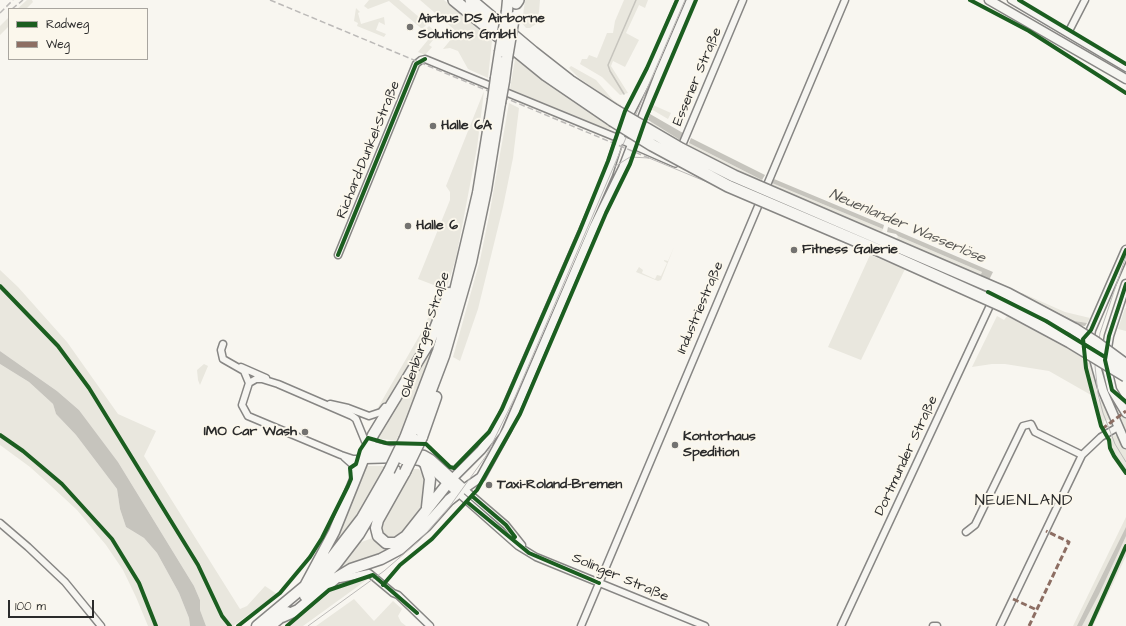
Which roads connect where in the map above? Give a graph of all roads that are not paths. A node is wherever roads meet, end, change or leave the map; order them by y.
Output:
1 (454, 0) edge
2 (471, 0) edge
3 (681, 0) edge
4 (690, 0) edge
5 (743, 0) edge
6 (844, 0) edge
7 (989, 0) edge
8 (1085, 0) edge
9 (515, 1) edge
10 (1014, 1) edge
11 (1068, 33) junction
12 (1126, 68) edge
13 (1125, 79) edge
14 (496, 102) junction
15 (614, 115) junction
16 (620, 139) junction
17 (631, 145) junction
18 (674, 162) junction
19 (761, 195) junction
20 (1126, 250) edge
21 (338, 255) dead end
22 (458, 280) junction
23 (1126, 284) edge
24 (995, 296) junction
25 (223, 344) dead end
26 (1089, 347) junction
27 (1105, 357) junction
28 (1126, 365) edge
29 (235, 366) junction
30 (1126, 376) edge
31 (249, 383) junction
32 (278, 384) junction
33 (402, 388) junction
34 (327, 404) junction
35 (1126, 414) edge
36 (1118, 427) junction
37 (413, 437) junction
38 (1126, 444) edge
39 (367, 452) junction
40 (341, 455) junction
41 (1082, 455) junction
42 (425, 464) junction
43 (397, 472) junction
44 (357, 477) junction
45 (451, 481) junction
46 (461, 491) junction
47 (428, 507) junction
48 (0, 523) edge
49 (966, 532) dead end
50 (336, 578) junction
51 (599, 583) junction
52 (305, 586) junction
53 (282, 617) junction
54 (101, 626) edge
55 (257, 626) edge
56 (270, 626) edge
57 (430, 626) edge
58 (581, 626) edge
59 (705, 626) edge
60 (841, 626) edge
61 (933, 626) edge
62 (937, 626) edge
63 (1000, 626) edge

1 - 15 highway
2 - 15 highway
3 - 16 main road
4 - 17 main road
5 - 18 street, Essener Straße
6 - 19 street, Industriestraße
7 - 13 main road
8 - 11 street
9 - 14 highway, Oldenburger Straße, bridge
10 - 11 street
11 - 12 street
14 - 22 highway, Oldenburger Straße
14 - 37 highway, Oldenburger Straße
15 - 28 highway, bridge
15 - 30 highway, bridge
16 - 17 street
16 - 21 street, Richard-Dunkel-Straße
16 - 45 main road
17 - 18 street
17 - 46 main road
18 - 19 street
19 - 24 street
19 - 51 street, Industriestraße
20 - 26 main road
22 - 33 highway
22 - 37 highway, Oldenburger Straße
23 - 27 main road
24 - 26 street
24 - 60 street, Dortmunder Straße
25 - 29 street
26 - 27 street
26 - 36 main road
27 - 35 main road
29 - 31 street
29 - 32 street
31 - 32 street
31 - 40 street
32 - 34 street
33 - 34 street
33 - 39 highway
34 - 39 street
36 - 38 main road
36 - 41 street
37 - 43 highway, bridge
37 - 43 highway, Oldenburger Straße, bridge
39 - 40 street
39 - 42 main road
39 - 44 highway
39 - 45 main road
40 - 44 street
41 - 49 street
41 - 63 street
42 - 45 main road
42 - 47 highway
43 - 47 highway
43 - 52 highway, Oldenburger Straße
43 - 53 highway, Oldenburger Straße
44 - 52 highway
45 - 46 main road, Solinger Straße
45 - 47 highway
46 - 50 highway
46 - 51 street, Solinger Straße
48 - 54 street
50 - 53 highway
50 - 57 street
51 - 58 street, Industriestraße
51 - 59 street, Solinger Straße
52 - 55 highway, Oldenburger Straße
53 - 56 highway, Oldenburger Straße
61 - 62 street

